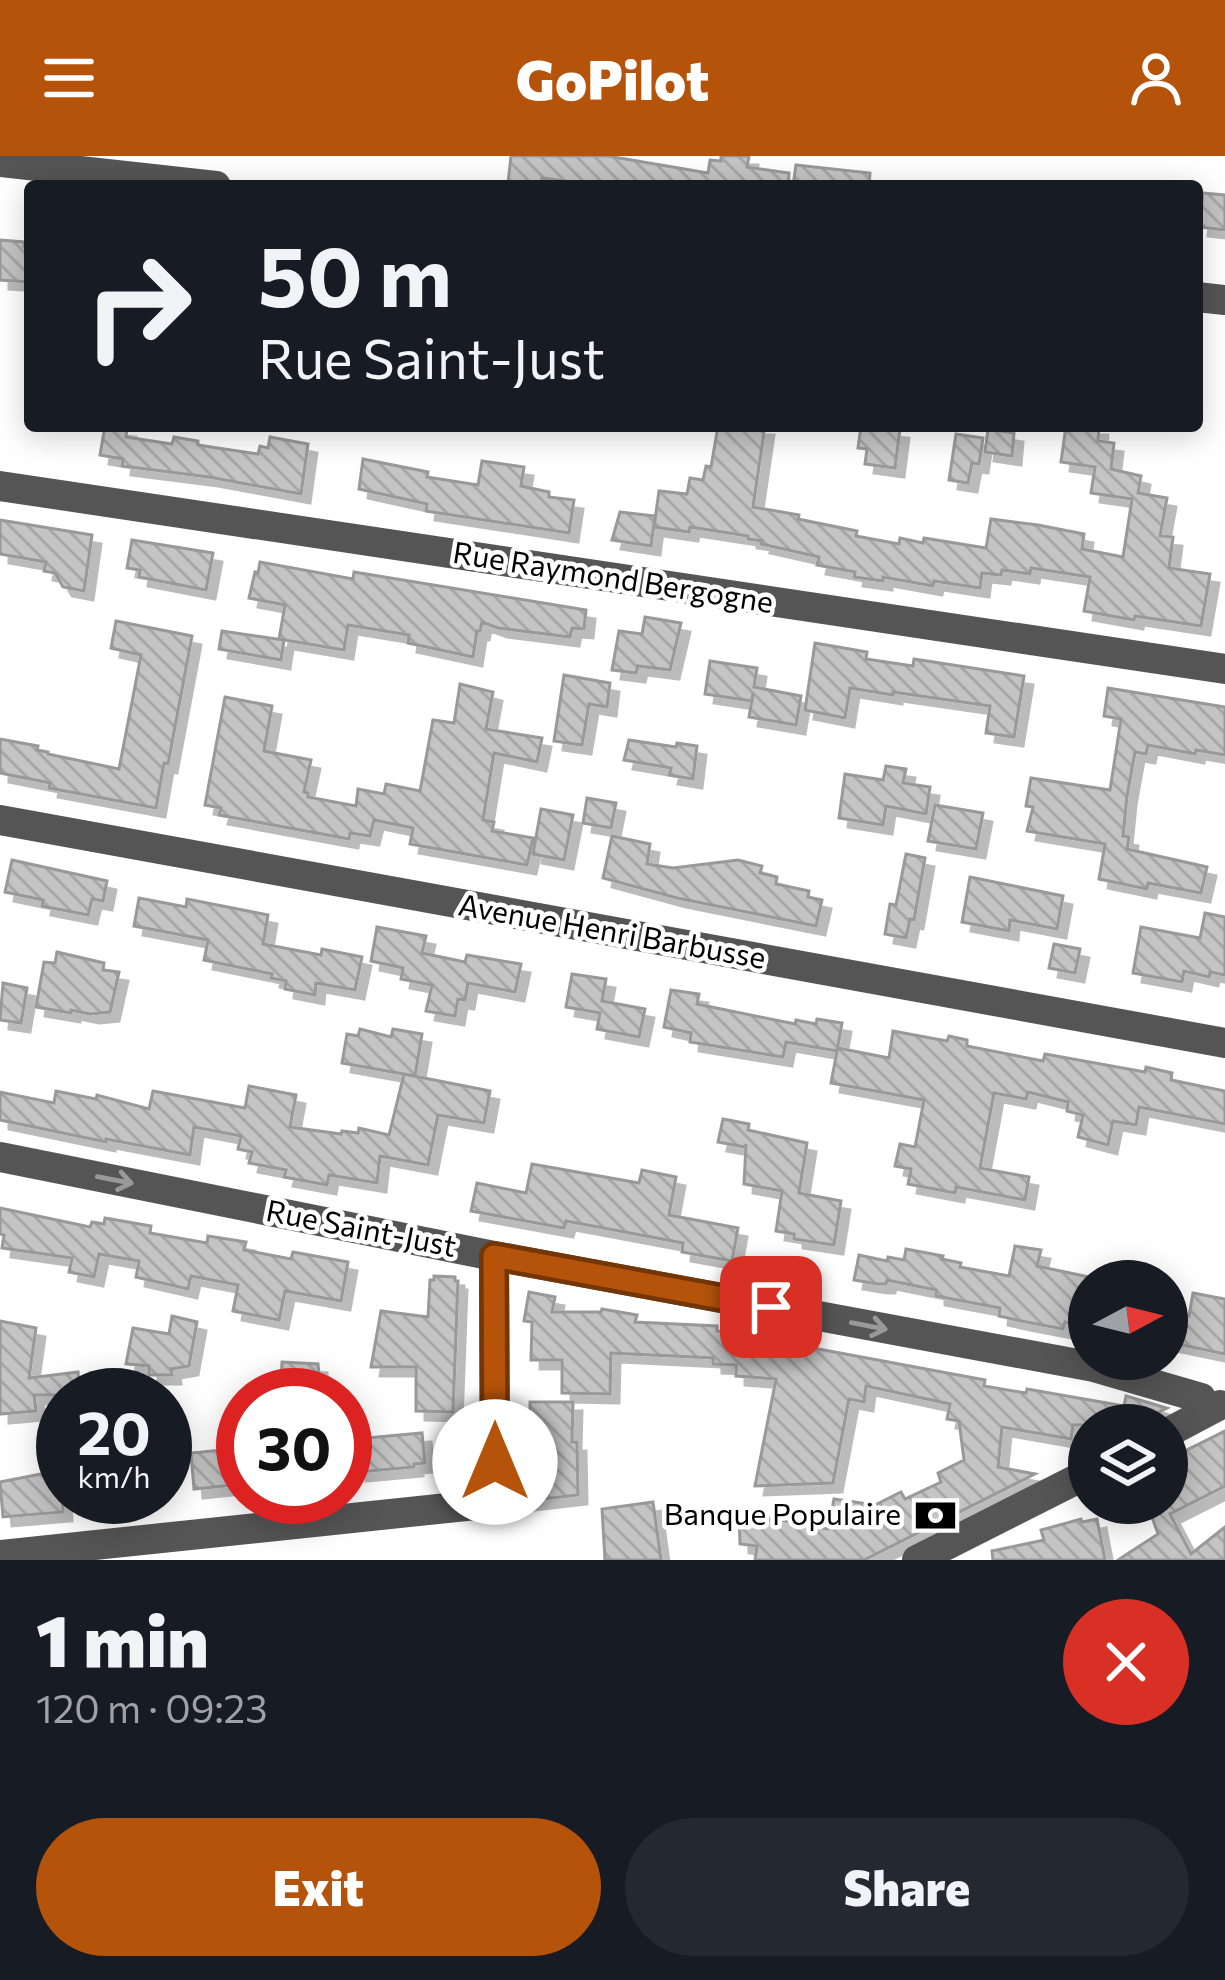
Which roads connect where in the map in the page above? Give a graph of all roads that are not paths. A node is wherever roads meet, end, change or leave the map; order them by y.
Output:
1 (0, 162) edge
2 (162, 180) edge
3 (0, 486) edge
4 (1225, 669) edge
5 (0, 820) edge
6 (1225, 1043) edge
7 (0, 1157) edge
8 (494, 1256) junction
9 (1216, 1407) edge
10 (1188, 1422) edge
11 (1068, 1483) edge
12 (0, 1556) edge
13 (921, 1559) edge

1 - 2 street
3 - 4 street, Rue Raymond Bergogne
5 - 6 street, Avenue Henri Barbusse
7 -> 8 street, Rue Saint-Just
8 -> 9 street, Rue Saint-Just
8 - 12 street
9 - 10 street
11 - 13 street

